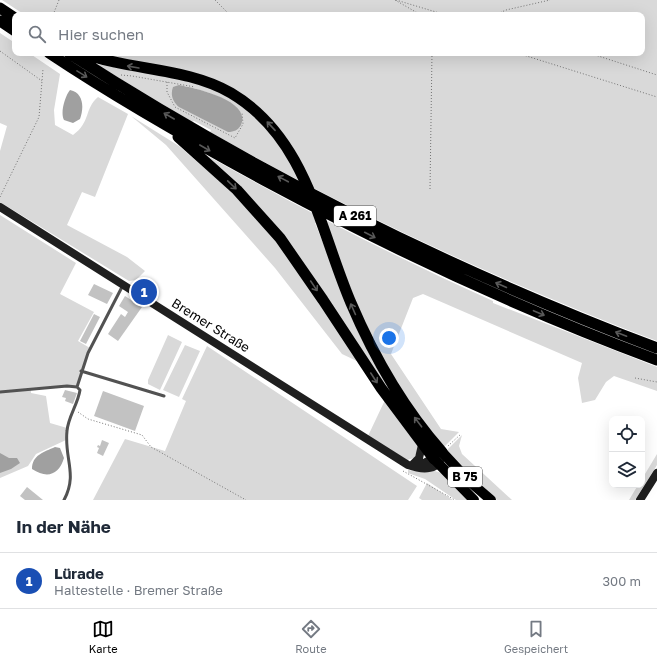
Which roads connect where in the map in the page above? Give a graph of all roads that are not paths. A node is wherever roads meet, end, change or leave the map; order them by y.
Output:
1 (0, 8) edge
2 (12, 16) edge
3 (0, 20) edge
4 (12, 28) edge
5 (54, 56) edge
6 (74, 56) edge
7 (93, 56) edge
8 (172, 129) junction
9 (0, 207) edge
10 (123, 285) junction
11 (657, 348) edge
12 (657, 360) edge
13 (81, 371) junction
14 (77, 387) junction
15 (0, 392) edge
16 (164, 396) dead end
17 (422, 445) junction
18 (438, 458) junction
19 (410, 465) junction
20 (656, 475) edge
21 (64, 500) edge
22 (474, 500) edge
23 (491, 500) edge
24 (642, 500) edge

1 - 2 highway
3 - 4 highway
5 -> 8 highway, A 261
11 -> 6 highway, A 261
18 -> 7 highway
8 -> 12 highway, A 261
8 -> 17 highway
9 - 10 main road, Bremer Straße
10 - 13 lane
10 - 19 main road, Bremer Straße
13 - 14 lane
13 - 16 lane
14 - 15 lane
14 - 21 lane
17 - 18 highway
17 - 19 main road
18 - 19 main road
18 - 22 main road, B 75
18 - 23 main road, B 75
20 - 24 main road

